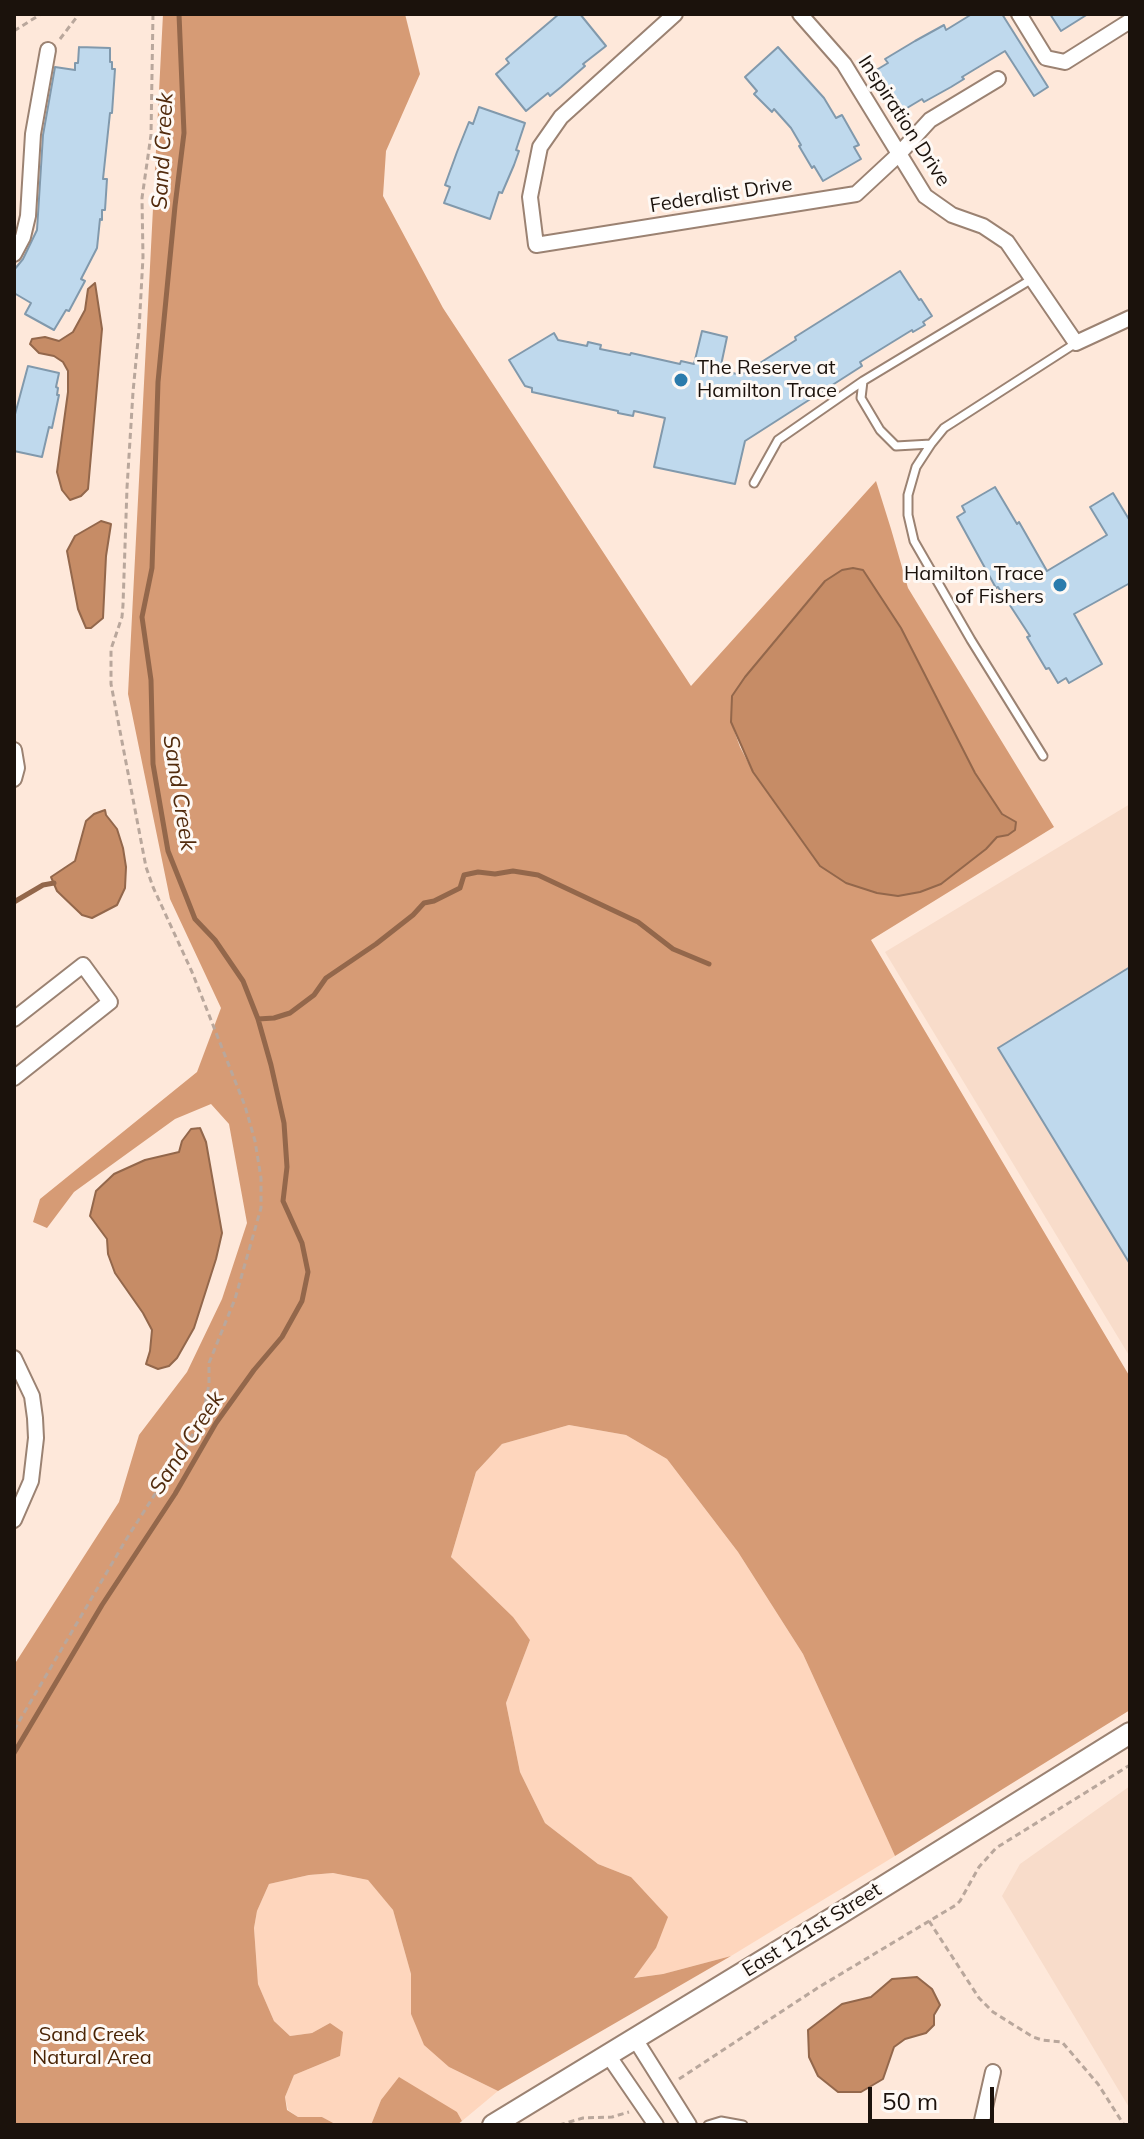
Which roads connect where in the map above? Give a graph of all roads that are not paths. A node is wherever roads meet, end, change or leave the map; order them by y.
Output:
1 (675, 14) edge
2 (800, 14) edge
3 (1019, 14) edge
4 (1130, 21) edge
5 (48, 50) road end
6 (998, 79) dead end
7 (898, 155) junction
8 (14, 254) edge
9 (1032, 279) junction
10 (1130, 318) edge
11 (1076, 343) junction
12 (863, 381) junction
13 (931, 444) junction
14 (754, 483) dead end
15 (14, 750) edge
16 (1043, 756) dead end
17 (14, 779) edge
18 (14, 1019) edge
19 (14, 1078) edge
20 (14, 1358) edge
21 (14, 1520) edge
22 (1130, 1733) edge
23 (635, 2039) junction
24 (608, 2055) junction
25 (993, 2072) dead end
26 (493, 2125) edge
27 (656, 2125) edge
28 (689, 2125) edge
29 (708, 2125) edge
30 (743, 2125) edge
31 (981, 2125) edge

1 - 7 street, Federalist Drive
2 - 7 street, Inspiration Drive
3 - 4 street
5 - 8 street
6 - 7 street, Federalist Drive
7 - 9 street, Inspiration Drive
9 - 11 street, Inspiration Drive
9 - 12 lane
10 - 11 street
11 - 13 lane
12 - 13 lane
12 - 14 lane
13 - 16 lane
15 - 17 street
18 - 19 street
20 - 21 street
22 - 23 street, East 121st Street
23 - 24 street, East 121st Street
23 - 28 street
24 - 26 street, East 121st Street
24 - 27 street
25 - 31 street
29 - 30 lane

